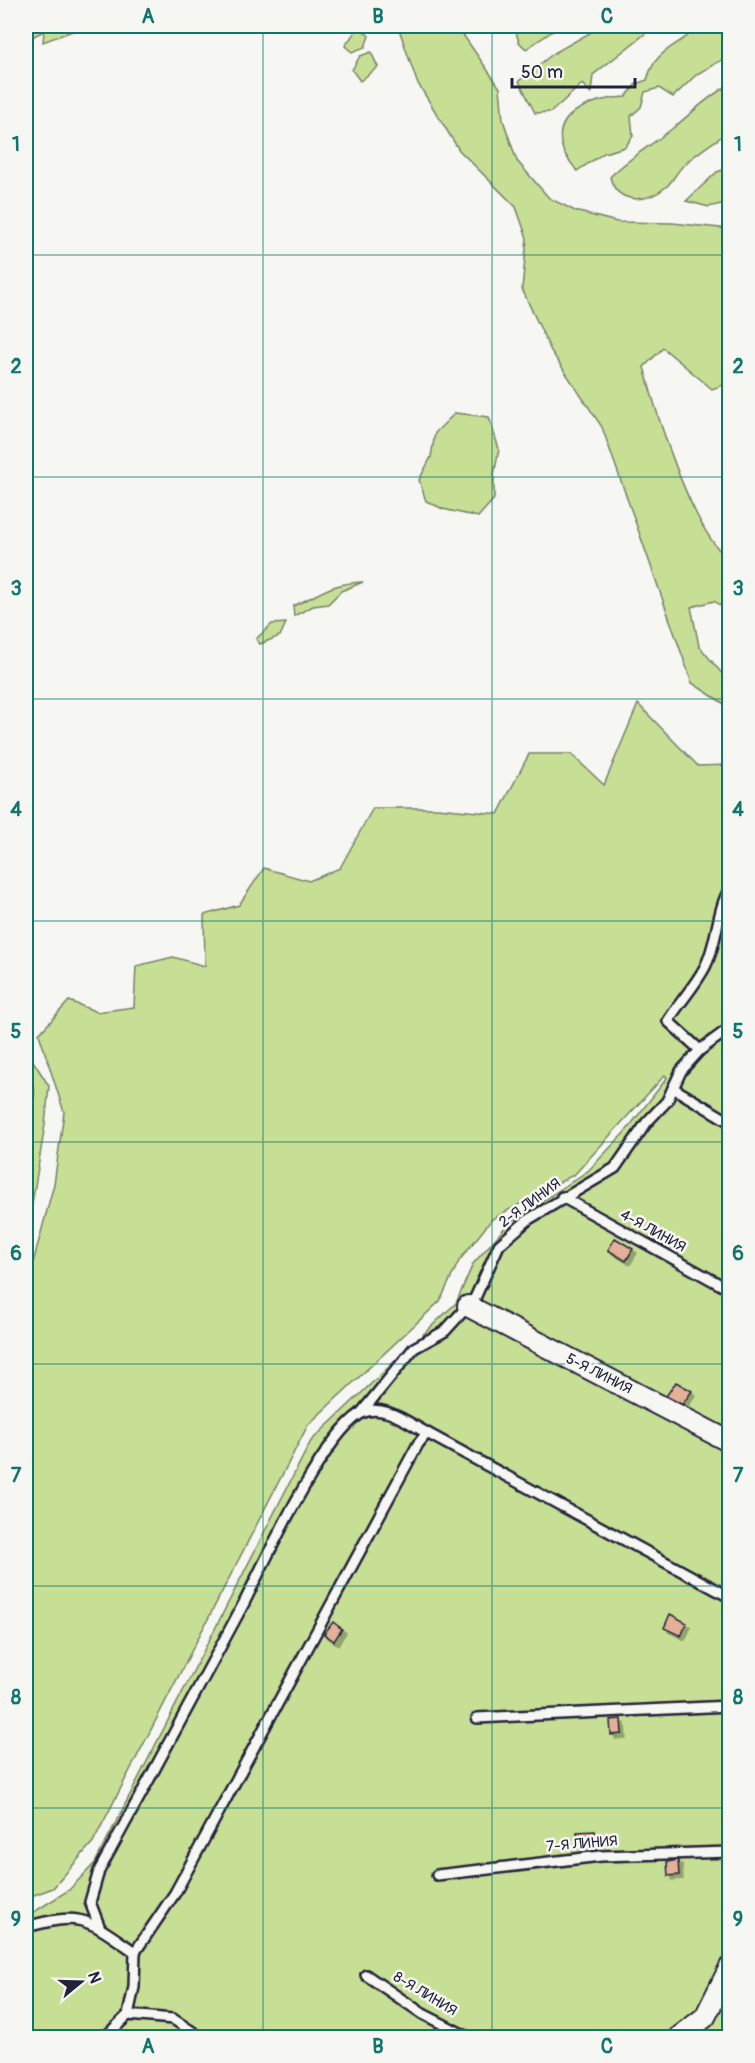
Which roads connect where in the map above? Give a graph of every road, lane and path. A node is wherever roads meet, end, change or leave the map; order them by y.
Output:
1 (729, 888) edge
2 (729, 1028) edge
3 (700, 1050) junction
4 (26, 1085) edge
5 (673, 1088) junction
6 (26, 1110) edge
7 (729, 1122) edge
8 (562, 1197) junction
9 (729, 1290) edge
10 (468, 1306) junction
11 (361, 1413) junction
12 (427, 1433) junction
13 (729, 1442) edge
14 (729, 1595) edge
15 (729, 1706) edge
16 (477, 1718) dead end
17 (729, 1852) edge
18 (437, 1875) dead end
19 (26, 1927) edge
20 (100, 1928) junction
21 (135, 1952) junction
22 (729, 1967) edge
23 (366, 1975) dead end
24 (128, 2015) junction
25 (105, 2037) edge
26 (202, 2037) edge
27 (470, 2037) edge
28 (678, 2037) edge

1 - 3 lane
2 - 3 lane, 2-Я ЛИНИЯ
3 - 5 lane, 2-Я ЛИНИЯ
4 - 6 lane
5 - 7 lane
5 - 8 lane, 2-Я ЛИНИЯ
8 - 9 lane, 4-Я ЛИНИЯ
8 - 10 lane, 2-Я ЛИНИЯ
10 - 11 lane, 2-Я ЛИНИЯ
10 - 13 street, 5-Я ЛИНИЯ
11 - 12 lane
11 - 20 lane, 2-Я ЛИНИЯ
12 - 14 lane
12 - 21 lane
15 - 16 lane
17 - 18 lane, 7-Я ЛИНИЯ
19 - 20 lane
20 - 21 lane
21 - 24 lane
22 - 28 street
23 - 27 lane, 8-Я ЛИНИЯ
24 - 25 lane
24 - 26 lane

